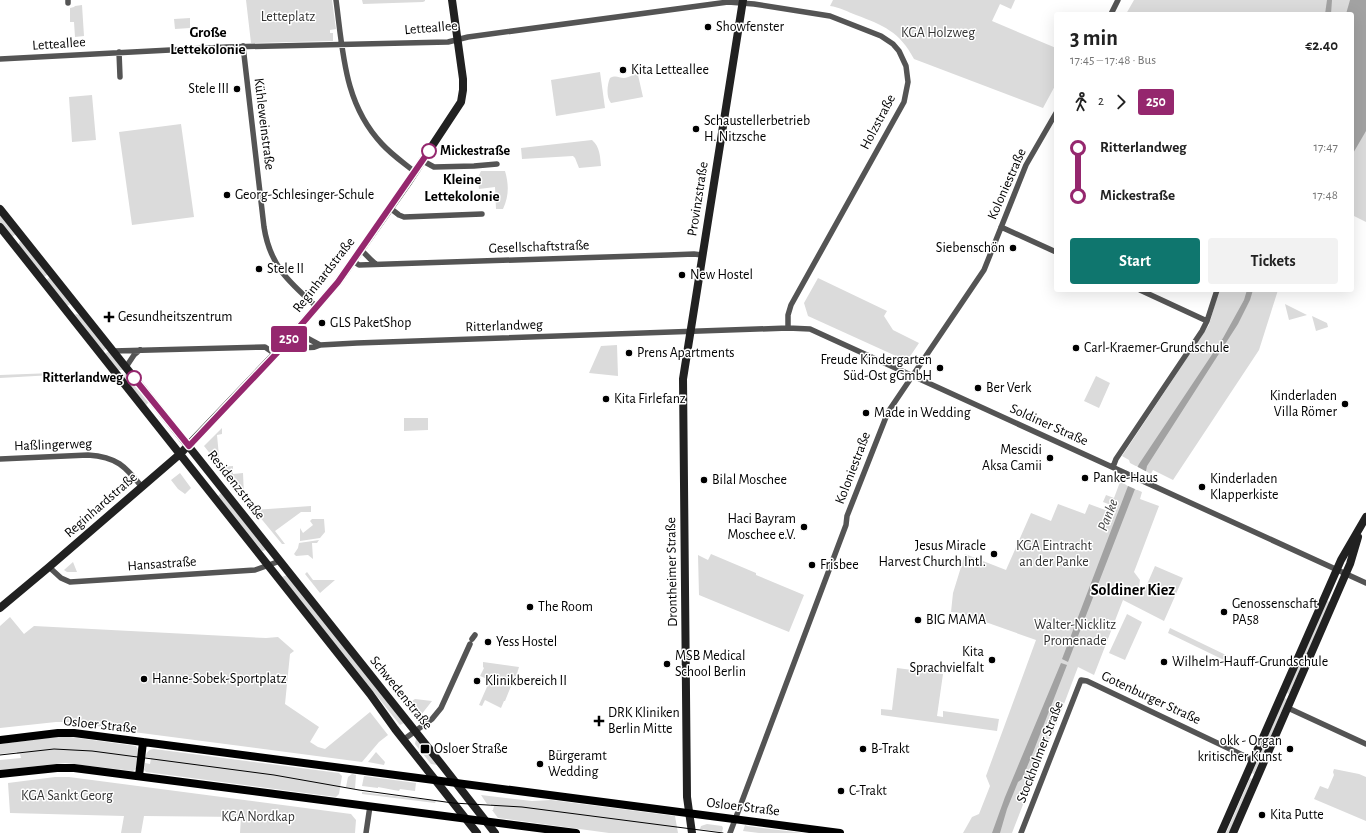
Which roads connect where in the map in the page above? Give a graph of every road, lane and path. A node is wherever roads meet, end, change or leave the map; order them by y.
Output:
1 (336, 0) edge
2 (452, 0) edge
3 (1118, 0) edge
4 (742, 1) edge
5 (1112, 12) edge
6 (457, 39) junction
7 (342, 44) junction
8 (243, 46) junction
9 (119, 52) junction
10 (0, 60) edge
11 (120, 77) dead end
12 (1054, 116) edge
13 (423, 161) junction
14 (497, 164) dead end
15 (415, 172) junction
16 (390, 208) junction
17 (0, 209) edge
18 (482, 214) dead end
19 (0, 227) edge
20 (1001, 227) junction
21 (361, 250) junction
22 (1054, 251) edge
23 (702, 255) junction
24 (353, 261) junction
25 (376, 264) junction
26 (1144, 292) edge
27 (1216, 292) edge
28 (317, 307) junction
29 (1207, 321) junction
30 (298, 328) junction
31 (788, 328) junction
32 (690, 332) junction
33 (288, 339) junction
34 (320, 345) junction
35 (140, 350) junction
36 (113, 351) junction
37 (276, 354) junction
38 (126, 367) junction
39 (912, 376) junction
40 (189, 446) junction
41 (180, 454) junction
42 (0, 459) edge
43 (1113, 467) junction
44 (142, 487) junction
45 (1366, 517) edge
46 (1361, 527) junction
47 (280, 561) junction
48 (269, 565) junction
49 (49, 567) junction
50 (1337, 569) junction
51 (1345, 573) junction
52 (1366, 582) edge
53 (1327, 593) junction
54 (1336, 597) junction
55 (0, 608) edge
56 (332, 626) joint
57 (323, 634) joint
58 (472, 639) dead end
59 (1081, 680) joint
60 (1288, 708) junction
61 (415, 731) junction
62 (0, 740) edge
63 (403, 740) junction
64 (144, 742) junction
65 (1366, 744) edge
66 (1254, 760) junction
67 (0, 774) edge
68 (139, 776) junction
69 (436, 781) junction
70 (456, 783) junction
71 (370, 806) junction
72 (689, 813) junction
73 (466, 819) junction
74 (734, 819) junction
75 (486, 822) junction
76 (366, 833) edge
77 (477, 833) edge
78 (495, 833) edge
79 (576, 833) edge
80 (692, 833) edge
81 (730, 833) edge
82 (840, 833) edge
83 (1021, 833) edge
84 (1221, 833) edge
85 (1233, 833) edge

1 - 7 street
2 - 6 main road, Reginhardstraße
3 - 5 street
4 - 6 street, Letteallee
4 - 23 main road, Provinzstraße
4 - 31 street, Holzstraße
6 - 7 street, Letteallee
6 - 13 main road, Reginhardstraße
7 - 8 street, Letteallee
7 - 15 street
8 - 9 street, Letteallee
8 - 28 street, Kühleweinstraße
9 - 10 street, Letteallee
9 - 11 street
12 - 20 street, Koloniestraße
13 - 14 street
13 - 15 main road, Reginhardstraße
15 - 16 main road, Reginhardstraße
16 - 18 street
16 - 21 main road, Reginhardstraße
17 - 36 main road, Residenzstraße
19 - 41 main road, Residenzstraße
20 - 22 street
20 - 39 street, Koloniestraße
21 - 24 main road, Reginhardstraße
21 - 25 street
23 - 25 street, Gesellschaftstraße
23 - 32 main road, Provinzstraße
24 - 25 street, Gesellschaftstraße
24 - 28 main road, Reginhardstraße
26 - 29 street
27 - 29 street
28 - 30 main road, Reginhardstraße
29 - 43 street
30 - 33 main road, Reginhardstraße
30 - 34 street
31 - 32 street, Soldiner Straße
31 - 39 street, Soldiner Straße
32 - 34 street, Ritterlandweg
32 - 72 main road, Drontheimer Straße
33 - 34 street, Ritterlandweg
33 - 37 main road, Reginhardstraße
35 - 36 street
35 - 37 street
35 - 38 street
36 - 38 main road, Residenzstraße
37 - 40 main road, Reginhardstraße
38 - 40 main road, Residenzstraße
39 - 43 street, Soldiner Straße
39 - 74 street, Koloniestraße
40 - 41 main road, Reginhardstraße
40 - 47 main road, Residenzstraße
41 - 44 main road, Reginhardstraße
41 - 48 main road, Residenzstraße
42 - 44 street, Haßlingerweg
43 - 50 street, Soldiner Straße
44 - 49 main road, Reginhardstraße
45 - 46 main road
46 - 50 main road
46 - 51 main road
47 - 48 street, Hansastraße
47 - 56 main road, Residenzstraße
48 - 49 street, Hansastraße
48 - 57 main road, Residenzstraße
49 - 55 main road, Reginhardstraße
50 - 51 street, Soldiner Straße
50 - 53 main road
51 - 52 street, Soldiner Straße
51 - 54 main road
53 - 54 main road
53 - 66 main road
54 - 60 main road
56 - 61 main road, Schwedenstraße
57 - 63 main road, Schwedenstraße
58 - 61 street
59 - 66 street, Gotenburger Straße
59 - 83 street, Stockholmer Straße
60 - 65 street
60 - 85 main road
61 - 63 street
61 - 70 main road, Schwedenstraße
62 - 64 main road, Osloer Straße
63 - 69 main road, Schwedenstraße
64 - 68 main road
64 - 69 main road, Osloer Straße
66 - 84 main road
67 - 68 main road
68 - 71 main road
69 - 70 main road, Osloer Straße
69 - 73 main road, Schwedenstraße
70 - 72 main road, Osloer Straße
70 - 75 main road, Schwedenstraße
71 - 73 main road
71 - 76 street
72 - 74 main road, Osloer Straße
72 - 80 main road, Drontheimer Straße
73 - 75 main road
73 - 77 main road, Schwedenstraße
74 - 81 street, Koloniestraße
74 - 82 main road, Osloer Straße
75 - 78 main road, Schwedenstraße
75 - 79 main road

